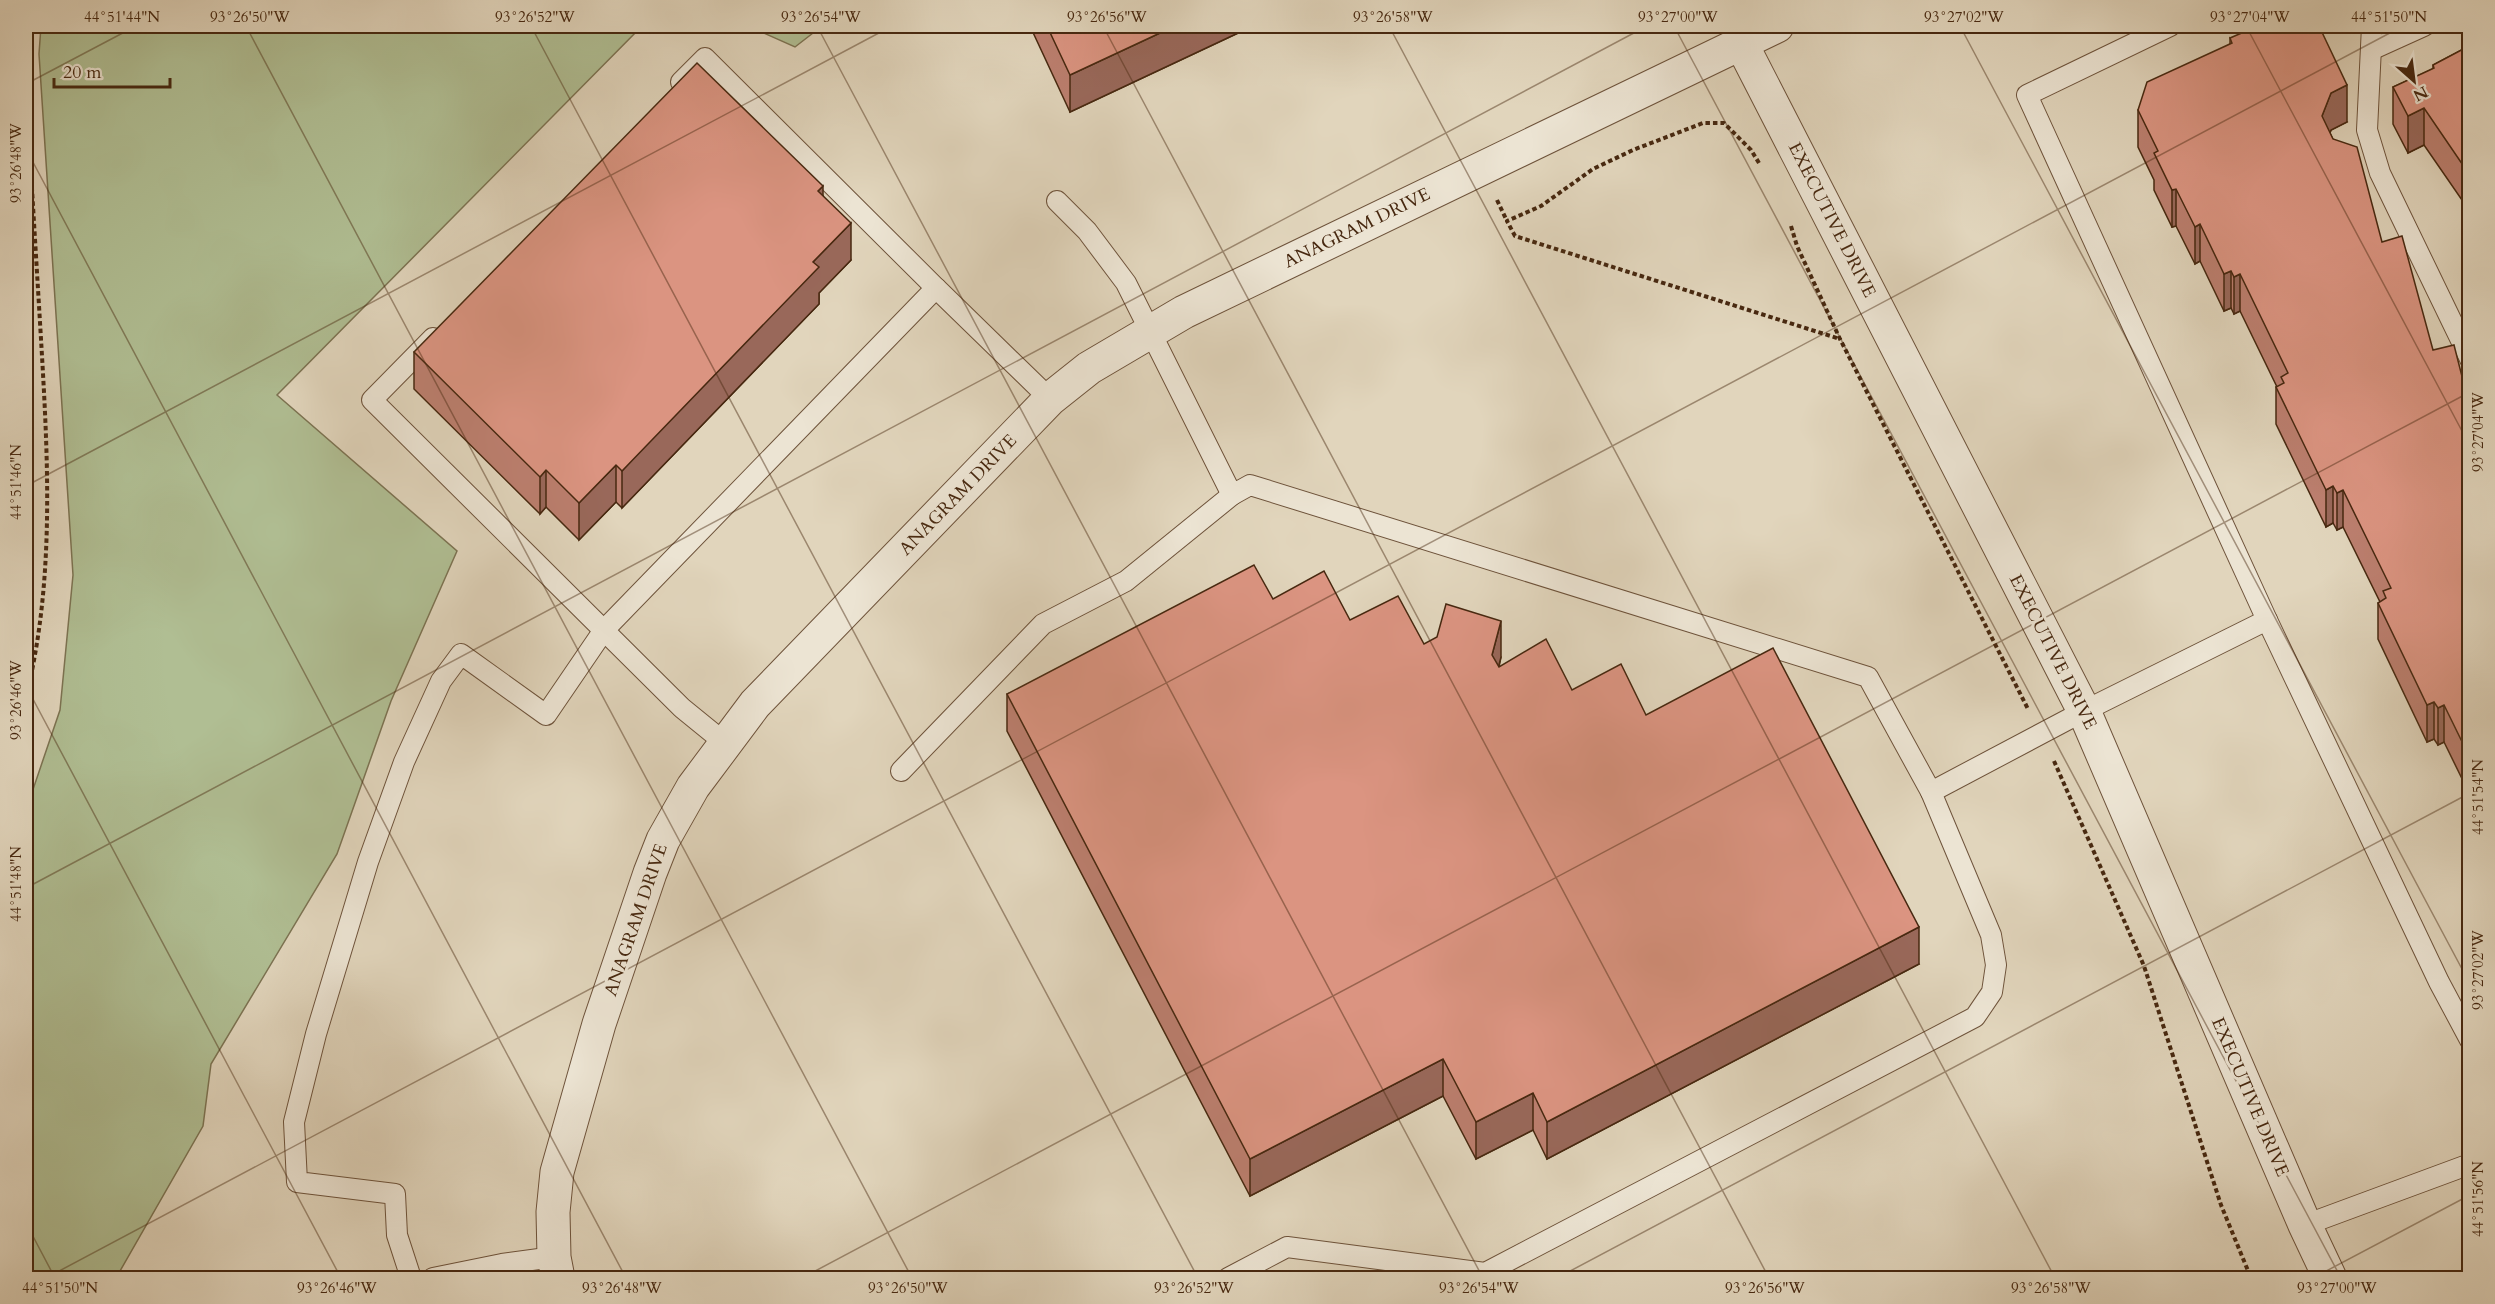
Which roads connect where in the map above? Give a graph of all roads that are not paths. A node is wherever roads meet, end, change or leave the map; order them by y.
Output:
1 (1777, 26) edge
2 (2170, 26) edge
3 (2372, 26) edge
4 (2424, 26) edge
5 (1741, 43) junction
6 (2371, 50) junction
7 (672, 92) edge
8 (1057, 201) dead end
9 (936, 288) junction
10 (447, 323) edge
11 (1150, 332) junction
12 (2469, 358) edge
13 (1050, 399) junction
14 (1232, 495) junction
15 (2267, 620) junction
16 (604, 630) junction
17 (2084, 711) junction
18 (725, 743) junction
19 (901, 771) dead end
20 (1931, 792) junction
21 (2469, 1040) edge
22 (2469, 1164) edge
23 (2305, 1225) junction
24 (556, 1268) edge
25 (411, 1278) edge
26 (433, 1278) edge
27 (1228, 1278) edge
28 (2330, 1278) edge

1 - 5 street, ANAGRAM DRIVE
2 - 15 lane
3 - 6 lane
4 - 6 lane
5 - 11 street, ANAGRAM DRIVE
5 - 17 street, EXECUTIVE DRIVE
6 - 12 lane
7 - 9 lane
8 - 11 lane
9 - 13 lane
9 - 16 lane
10 - 16 lane
11 - 13 street, ANAGRAM DRIVE
11 - 14 lane
13 - 18 street, ANAGRAM DRIVE
14 - 19 lane
14 - 20 lane
15 - 17 lane
15 - 21 lane
16 - 18 lane
16 - 25 lane
17 - 20 lane
17 - 23 street, EXECUTIVE DRIVE
18 - 24 street, ANAGRAM DRIVE
20 - 27 lane
22 - 23 lane
23 - 28 street, EXECUTIVE DRIVE
24 - 26 lane

